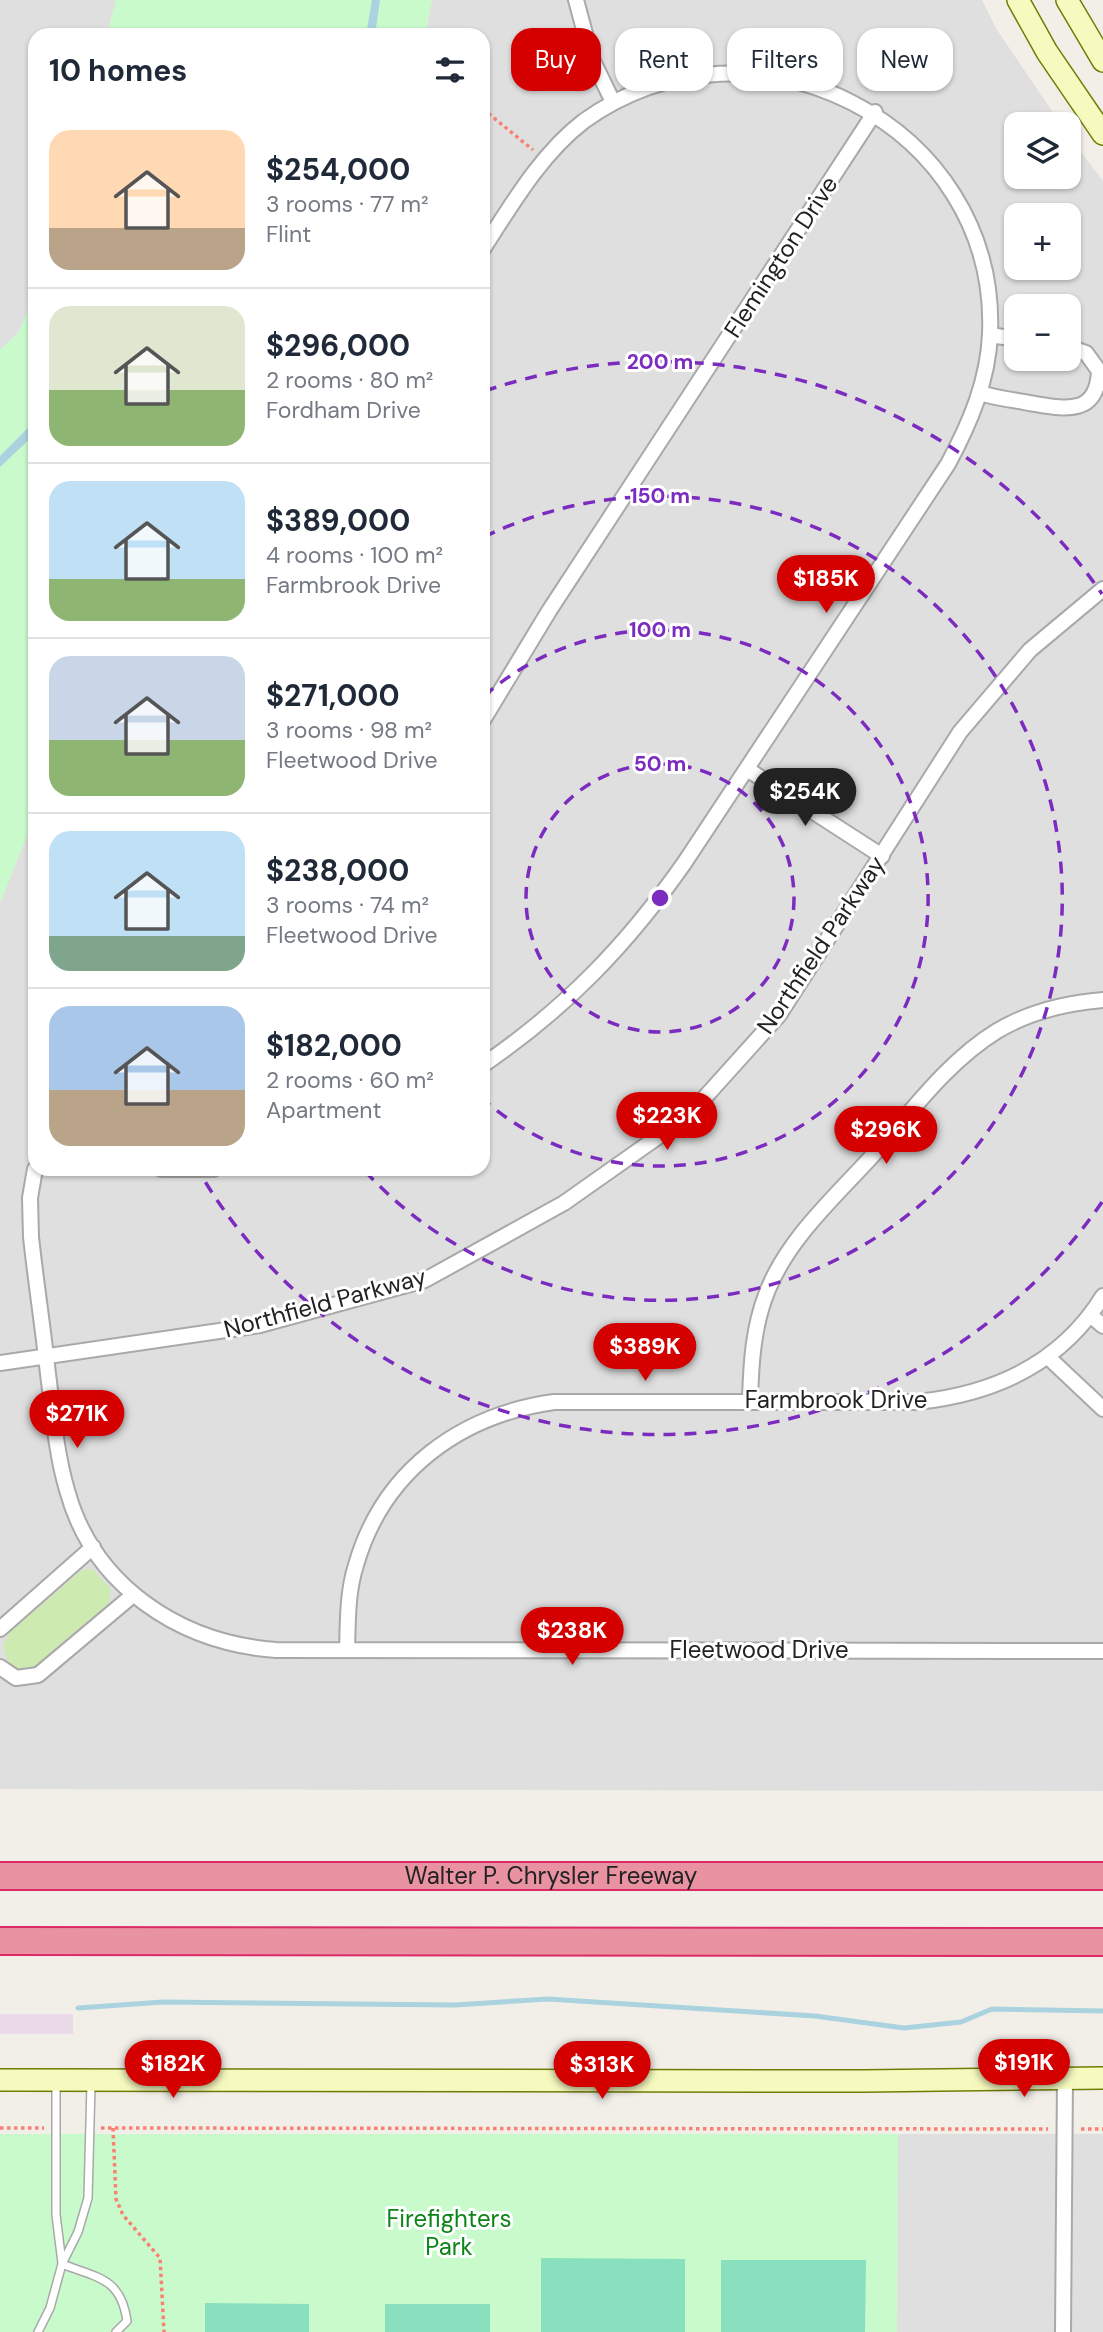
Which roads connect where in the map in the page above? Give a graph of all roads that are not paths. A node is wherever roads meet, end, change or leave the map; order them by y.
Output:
1 (576, 0) edge
2 (1018, 0) edge
3 (1067, 0) edge
4 (1103, 61) edge
5 (614, 102) junction
6 (875, 112) junction
7 (1103, 134) edge
8 (490, 239) edge
9 (990, 335) junction
10 (1004, 337) edge
11 (1081, 351) edge
12 (980, 393) junction
13 (1103, 589) edge
14 (490, 708) edge
15 (747, 769) junction
16 (883, 856) junction
17 (1103, 1000) edge
18 (490, 1060) edge
19 (34, 1176) edge
20 (1103, 1296) edge
21 (1090, 1315) junction
22 (1103, 1326) edge
23 (1049, 1357) junction
24 (46, 1358) junction
25 (0, 1363) edge
26 (750, 1401) junction
27 (1103, 1409) edge
28 (93, 1547) junction
29 (134, 1595) junction
30 (0, 1629) edge
31 (348, 1650) junction
32 (1103, 1651) edge
33 (0, 1667) edge
34 (1103, 1876) edge
35 (0, 1877) edge
36 (0, 1941) edge
37 (1103, 1942) edge
38 (1065, 2077) junction
39 (1103, 2078) edge
40 (56, 2079) junction
41 (91, 2079) junction
42 (0, 2080) edge
43 (62, 2264) junction
44 (38, 2332) edge
45 (116, 2332) edge
46 (1063, 2332) edge

1 - 5 street
2 - 7 main road
3 - 4 main road
5 - 6 street
5 - 8 street
6 - 9 street
6 - 14 street, Flemington Drive
9 - 10 street
9 - 12 street
11 - 12 street
12 - 15 street
13 - 16 street, Northfield Parkway
15 - 16 street
15 - 18 street
16 - 24 street, Northfield Parkway
17 - 26 street
19 - 24 street, Fleetwood Drive
20 - 21 street, Farmbrook Drive
21 - 22 street
21 - 23 street, Farmbrook Drive
23 - 26 street, Farmbrook Drive
23 - 27 street
24 - 25 street, Northfield Parkway
24 - 28 street, Fleetwood Drive
26 - 31 street, Farmbrook Drive
28 - 29 street, Fleetwood Drive
28 - 30 street
29 - 31 street, Fleetwood Drive
29 - 33 street
31 - 32 street, Fleetwood Drive
34 - 35 highway, Walter P. Chrysler Freeway
36 - 37 highway
38 - 39 main road
38 - 41 main road
38 - 46 street
40 - 41 main road
40 - 42 main road
40 - 43 lane
41 - 43 lane
43 - 44 lane
43 - 45 lane

